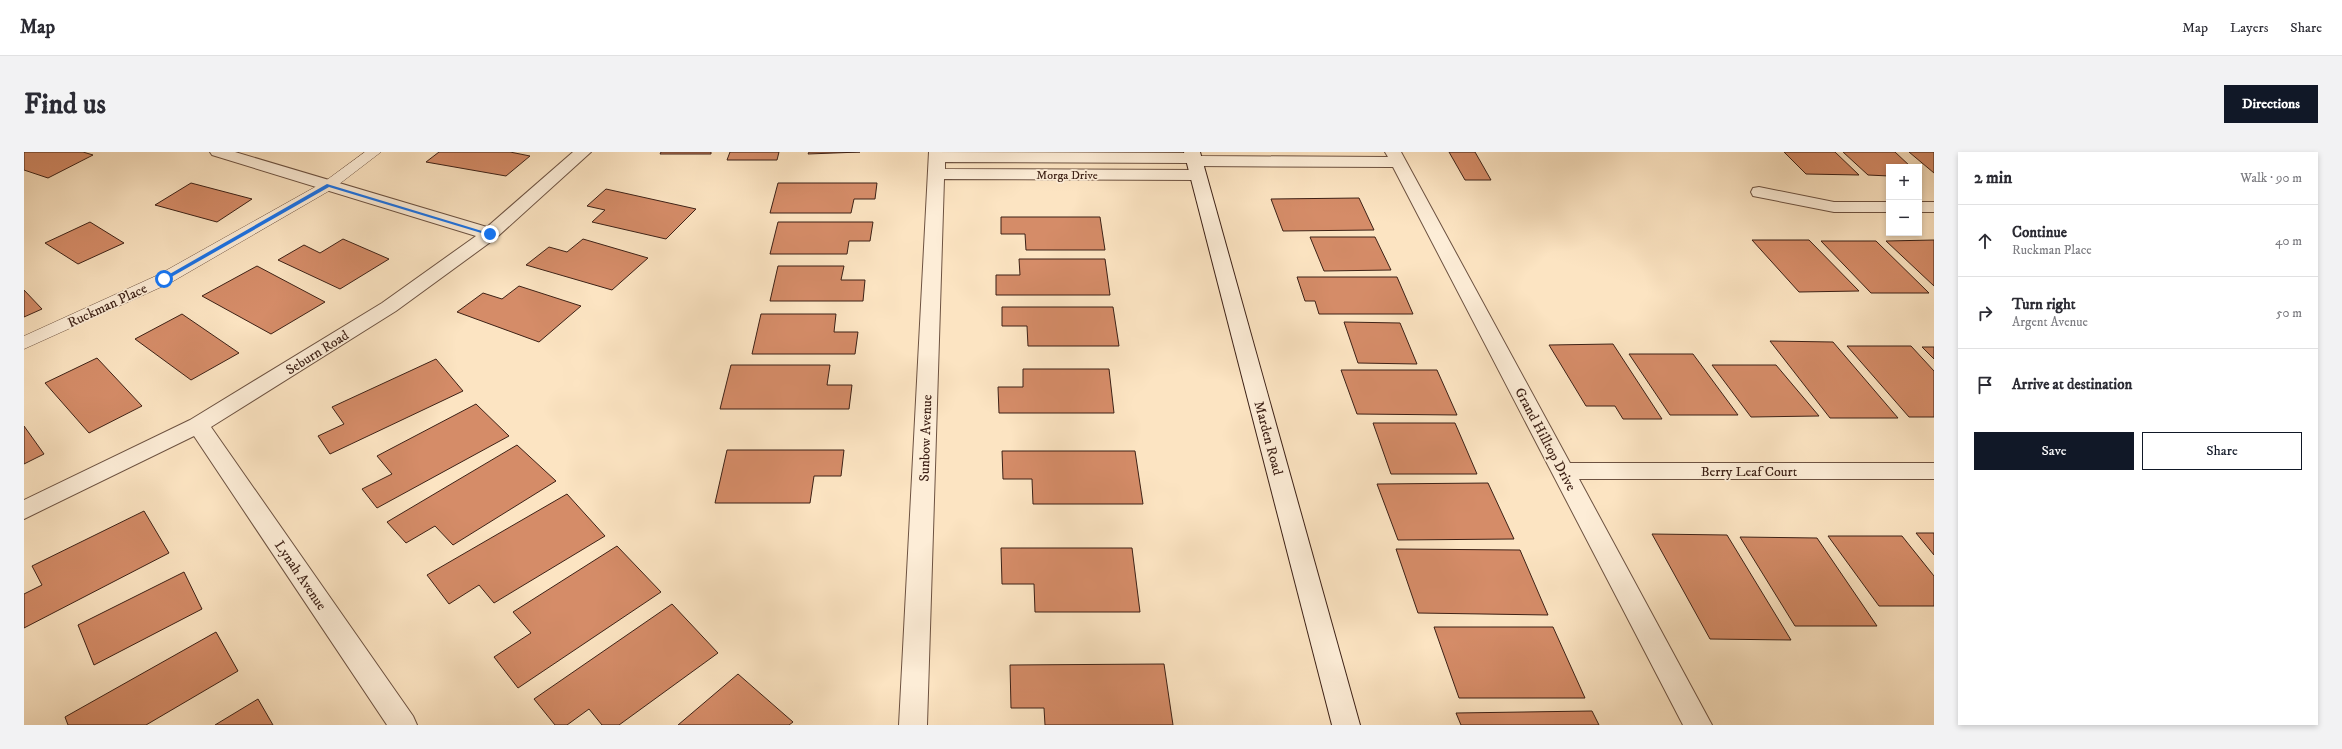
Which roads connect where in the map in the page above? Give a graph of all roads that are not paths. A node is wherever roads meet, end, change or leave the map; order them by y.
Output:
1 (218, 152) edge
2 (374, 152) edge
3 (582, 152) edge
4 (1396, 157) edge
5 (937, 161) edge
6 (1194, 162) edge
7 (329, 185) junction
8 (1759, 192) dead end
9 (1886, 207) edge
10 (1922, 207) edge
11 (1934, 207) edge
12 (490, 234) junction
13 (24, 343) edge
14 (198, 425) junction
15 (1563, 471) junction
16 (1934, 471) edge
17 (24, 510) edge
18 (403, 725) edge
19 (913, 725) edge
20 (1346, 725) edge
21 (1698, 725) edge

1 - 7 street
2 - 7 lane, Ruckman Place
3 - 12 street, Seburn Road
4 - 6 street, Morga Drive
4 - 15 street, Grand Hilltop Drive
5 - 6 street, Morga Drive
5 - 19 street, Sunbow Avenue
6 - 20 street, Marden Road
7 - 12 street
7 - 13 lane, Ruckman Place
8 - 9 street
10 - 11 street
12 - 14 street, Seburn Road
14 - 17 street, Seburn Road
14 - 18 street, Lynah Avenue
15 - 16 street, Berry Leaf Court
15 - 21 street, Grand Hilltop Drive

